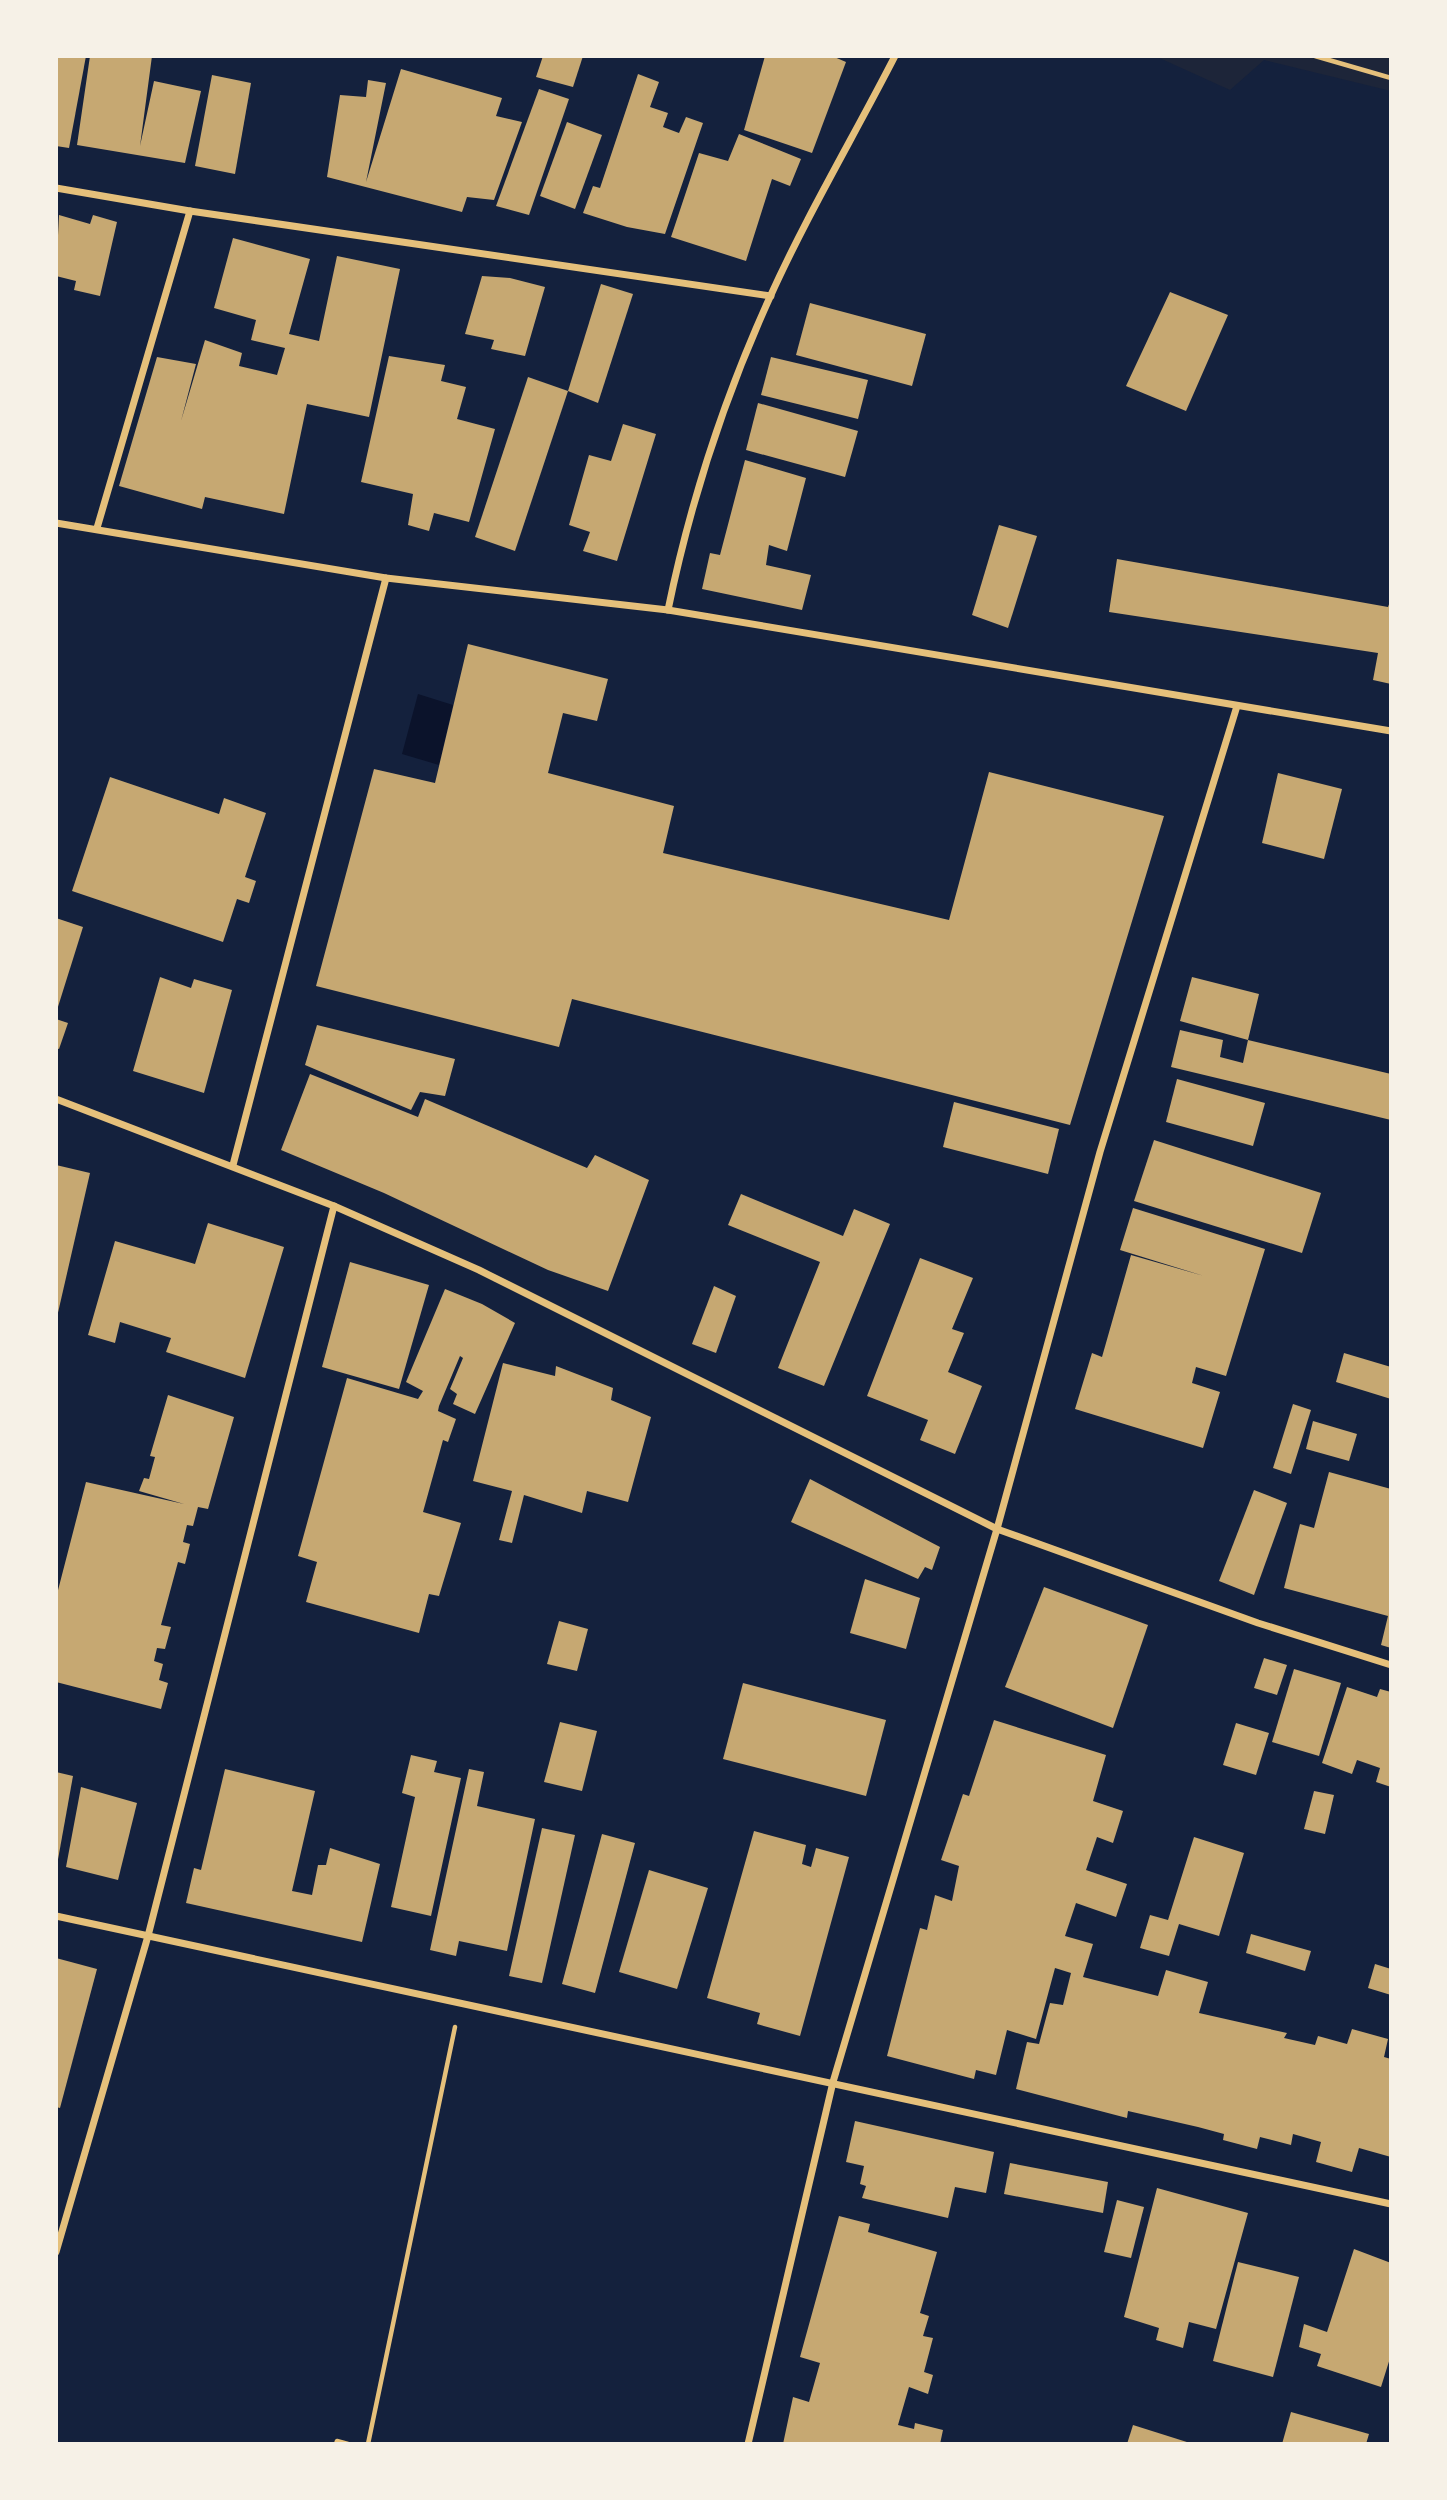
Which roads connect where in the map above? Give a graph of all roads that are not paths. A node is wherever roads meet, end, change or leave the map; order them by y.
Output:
1 (895, 56) edge
2 (56, 188) edge
3 (190, 211) junction
4 (771, 296) junction
5 (56, 523) edge
6 (97, 528) junction
7 (386, 578) junction
8 (668, 610) junction
9 (1237, 706) junction
10 (1391, 731) edge
11 (56, 1099) edge
12 (233, 1165) junction
13 (334, 1206) junction
14 (997, 1530) junction
15 (1391, 1665) edge
16 (56, 1916) edge
17 (148, 1936) junction
18 (833, 2082) junction
19 (1391, 2204) edge
20 (56, 2252) edge
21 (748, 2444) edge

1 - 4 street
2 - 3 street
3 - 4 street
3 - 6 street
4 - 8 street
5 - 6 street
6 - 7 street
7 - 8 street
7 - 12 street
8 - 9 street
9 - 10 street
9 - 14 street
11 - 12 street
12 - 13 street
13 - 14 street
13 - 17 street
14 - 15 street
14 - 18 street
16 - 17 street
17 - 18 street
17 - 20 street
18 - 19 street
18 - 21 street

